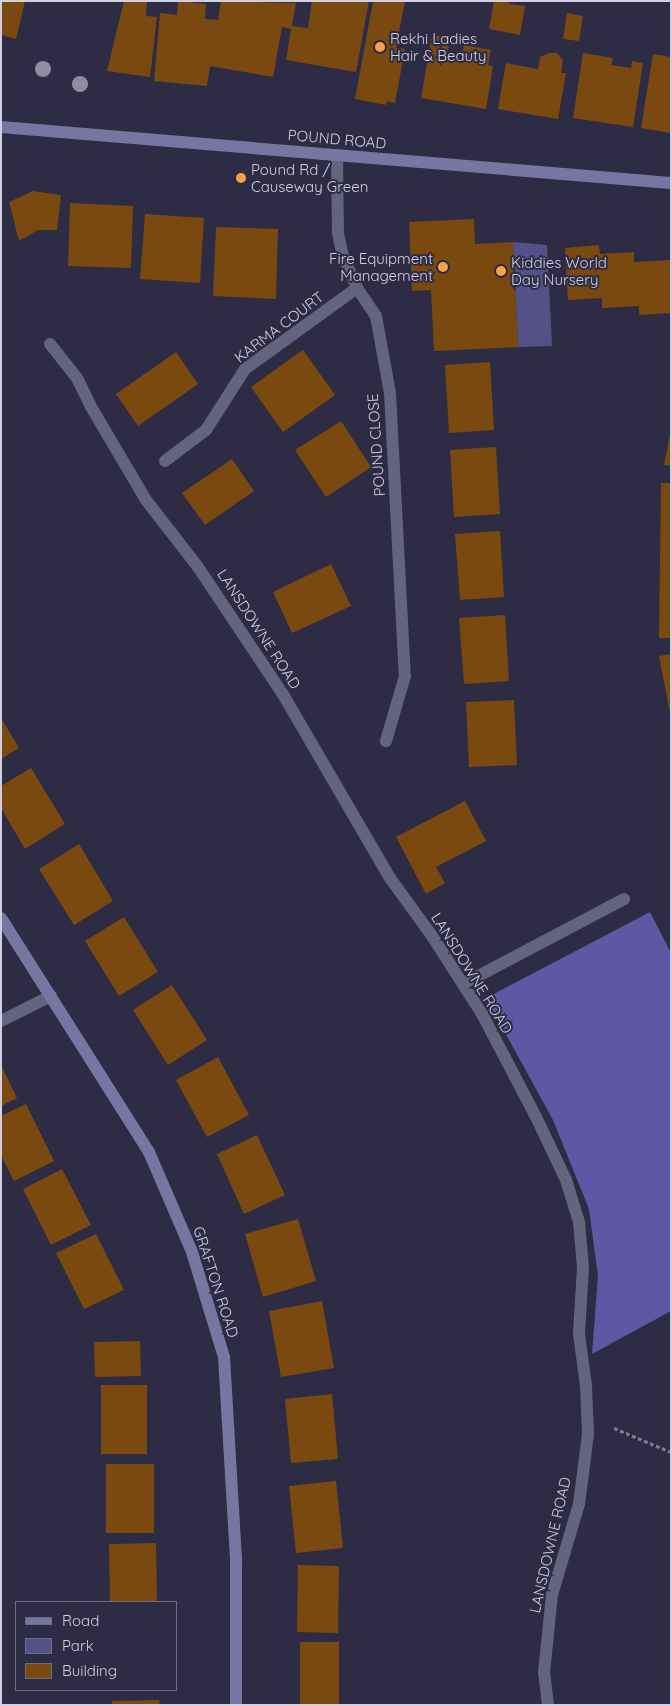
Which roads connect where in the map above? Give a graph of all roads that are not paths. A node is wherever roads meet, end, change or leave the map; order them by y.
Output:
1 (1, 127) edge
2 (336, 155) junction
3 (671, 184) edge
4 (357, 288) junction
5 (50, 344) dead end
6 (165, 460) dead end
7 (386, 742) dead end
8 (624, 899) dead end
9 (1, 918) edge
10 (463, 984) junction
11 (51, 996) junction
12 (1, 1021) edge
13 (236, 1705) edge
14 (548, 1705) edge

1 - 2 street, POUND ROAD
2 - 3 street, POUND ROAD
2 - 4 street, POUND CLOSE
4 - 6 street, KARMA COURT
4 - 7 street, POUND CLOSE
5 - 10 street, LANSDOWNE ROAD
8 - 10 street
9 - 11 street, GRAFTON ROAD
10 - 14 street, LANSDOWNE ROAD
11 - 12 street
11 - 13 street, GRAFTON ROAD

